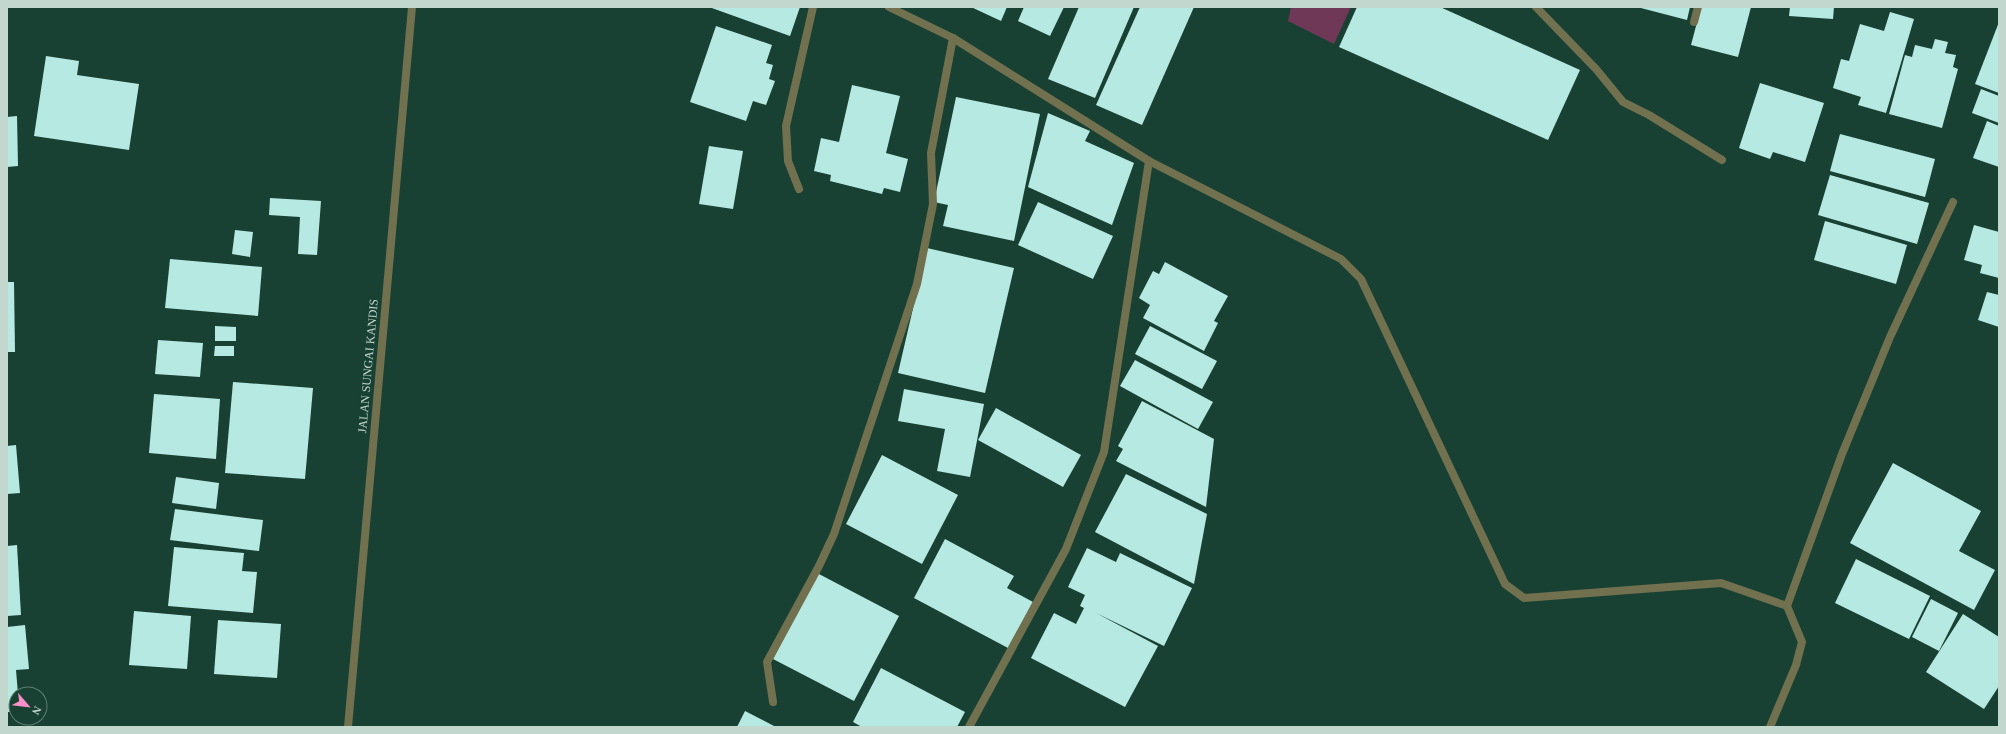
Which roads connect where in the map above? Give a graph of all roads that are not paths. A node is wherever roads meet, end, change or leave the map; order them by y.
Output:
1 (412, 7) edge
2 (813, 7) edge
3 (889, 7) edge
4 (1536, 7) edge
5 (1698, 7) edge
6 (1694, 22) dead end
7 (953, 38) junction
8 (1722, 160) dead end
9 (1149, 161) junction
10 (799, 189) dead end
11 (1953, 202) dead end
12 (1787, 606) junction
13 (773, 702) dead end
14 (348, 727) edge
15 (969, 727) edge
16 (1770, 727) edge

1 - 14 street, JALAN SUNGAI KANDIS
2 - 10 street
3 - 7 street
4 - 8 street
5 - 6 street
7 - 9 street
7 - 13 street
9 - 12 street
9 - 15 street
11 - 12 street
12 - 16 street

